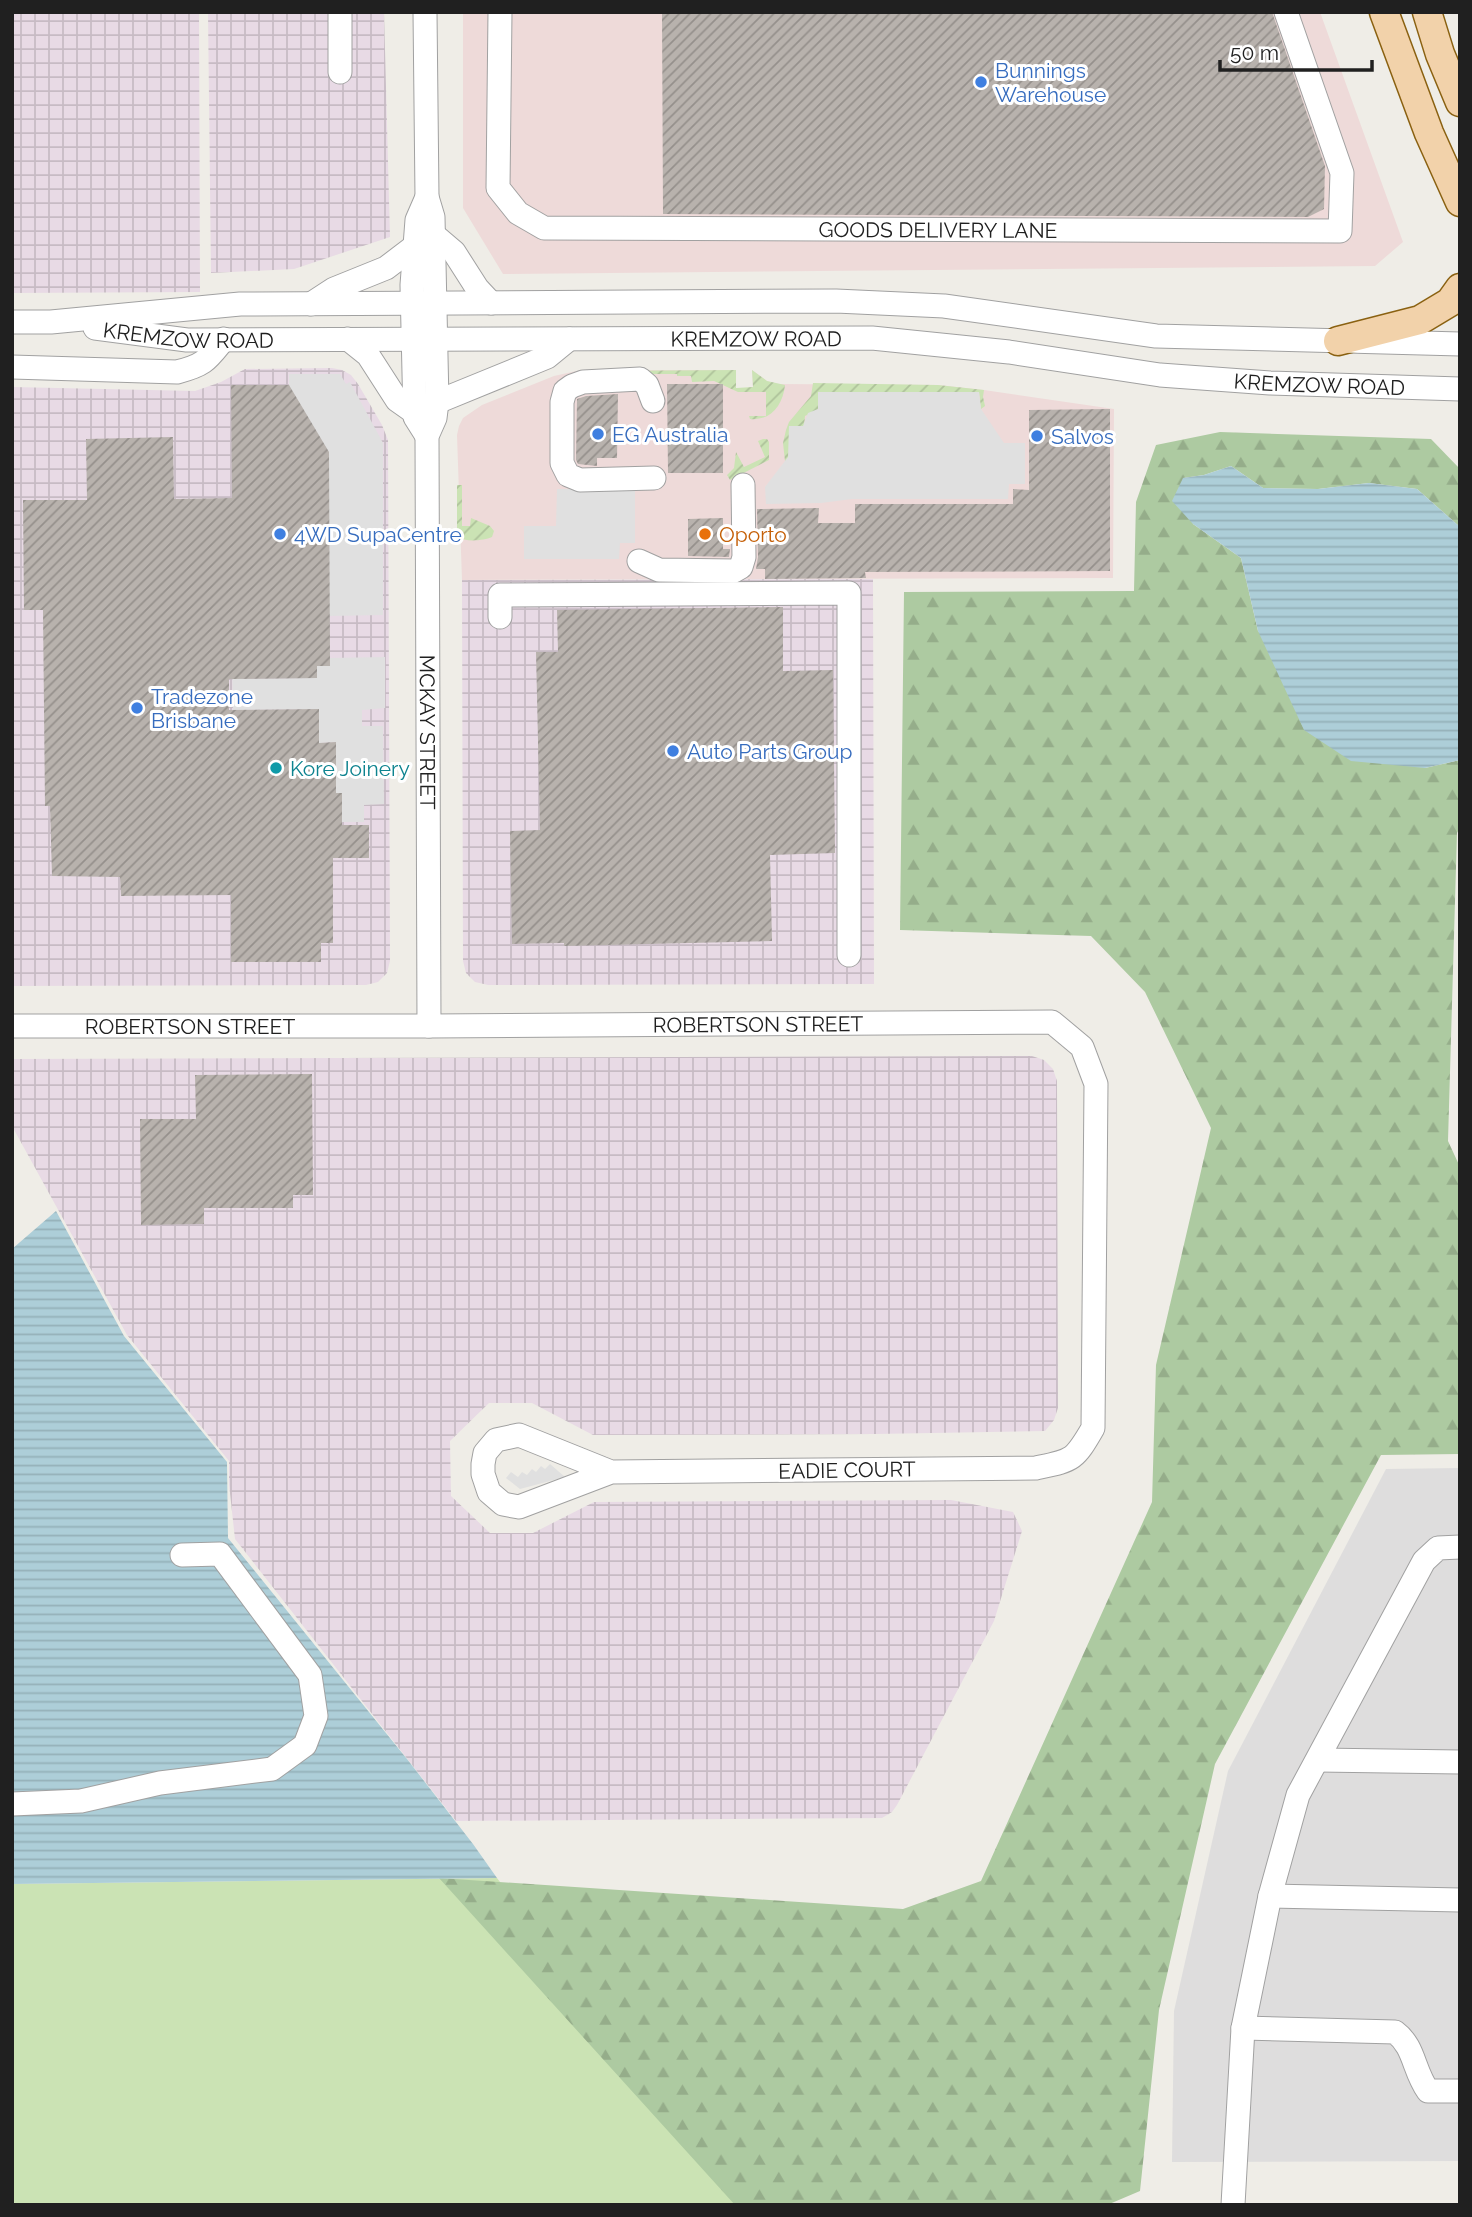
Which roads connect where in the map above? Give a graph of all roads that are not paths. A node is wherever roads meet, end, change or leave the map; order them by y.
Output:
1 (340, 12) edge
2 (425, 12) edge
3 (500, 12) edge
4 (1286, 12) edge
5 (1384, 12) edge
6 (1427, 12) edge
7 (340, 72) dead end
8 (1460, 102) edge
9 (1460, 202) edge
10 (424, 241) junction
11 (1460, 288) edge
12 (423, 303) junction
13 (491, 303) junction
14 (311, 304) junction
15 (12, 322) edge
16 (51, 322) junction
17 (224, 339) junction
18 (348, 339) junction
19 (569, 339) junction
20 (425, 340) junction
21 (1338, 341) junction
22 (1460, 344) edge
23 (12, 367) edge
24 (1460, 389) edge
25 (653, 401) dead end
26 (437, 402) junction
27 (414, 412) junction
28 (426, 436) junction
29 (654, 478) dead end
30 (743, 485) dead end
31 (639, 561) dead end
32 (500, 617) dead end
33 (849, 956) dead end
34 (12, 1026) edge
35 (429, 1026) junction
36 (1079, 1453) joint
37 (611, 1472) junction
38 (1460, 1547) edge
39 (181, 1555) dead end
40 (1318, 1760) junction
41 (1460, 1762) edge
42 (12, 1804) edge
43 (1270, 1896) junction
44 (1460, 1900) edge
45 (1243, 2028) junction
46 (1460, 2091) edge
47 (1233, 2205) edge

1 - 7 street
2 - 10 street, MCKAY STREET
3 - 4 street, GOODS DELIVERY LANE
5 - 9 main road
6 - 8 main road
10 - 12 street, MCKAY STREET
10 - 13 street
10 - 14 street
11 - 21 main road
12 - 13 street, KREMZOW ROAD
12 - 14 street, KREMZOW ROAD
12 - 20 street, MCKAY STREET
13 - 21 street, KREMZOW ROAD
14 - 16 street, KREMZOW ROAD
15 - 16 street, KREMZOW ROAD
16 - 17 street, KREMZOW ROAD
17 - 18 street, KREMZOW ROAD
17 - 23 street
18 - 20 street, KREMZOW ROAD
18 - 27 street
19 - 20 street, KREMZOW ROAD
19 - 24 street, KREMZOW ROAD
19 - 26 street
20 - 26 street, MCKAY STREET
20 - 27 street, MCKAY STREET
21 - 22 street, KREMZOW ROAD
25 - 29 street
26 - 28 street, MCKAY STREET
27 - 28 street, MCKAY STREET
28 - 35 street, MCKAY STREET
30 - 31 street
32 - 33 street
34 - 35 street, ROBERTSON STREET
35 - 36 street, ROBERTSON STREET
36 - 37 street, EADIE COURT
37 - 37 street, EADIE COURT
38 - 40 street
39 - 42 street
40 - 41 street
40 - 43 street
43 - 44 street
43 - 45 street
45 - 46 street
45 - 47 street

